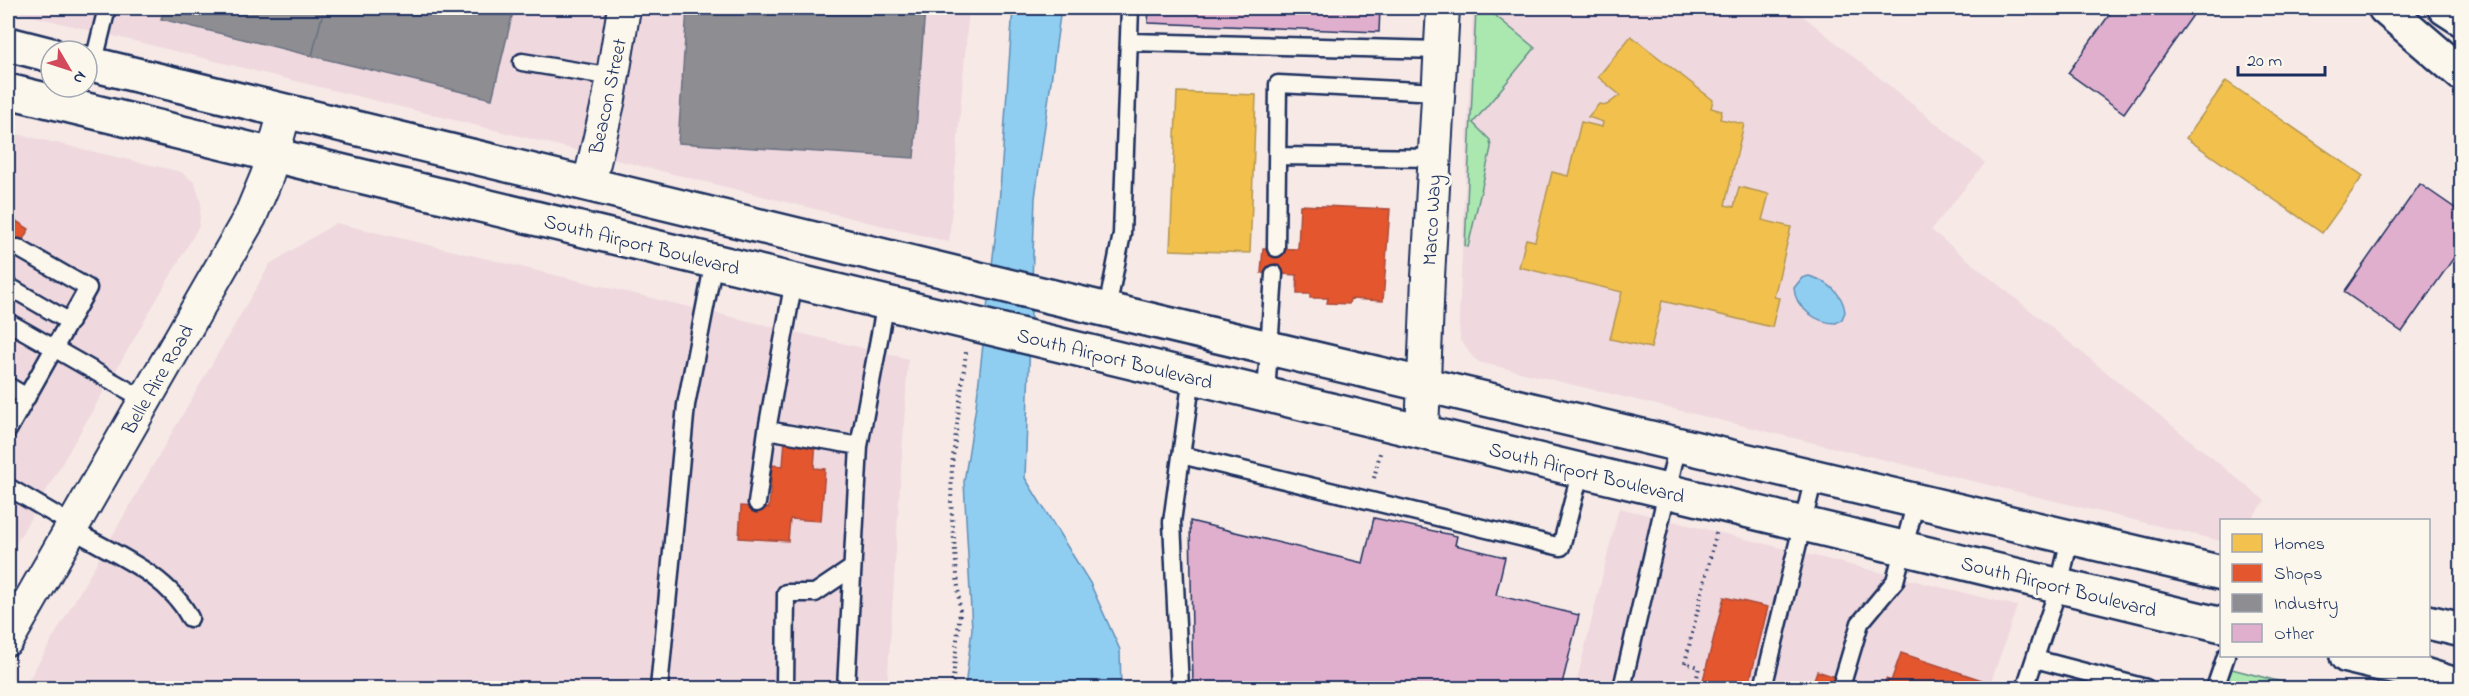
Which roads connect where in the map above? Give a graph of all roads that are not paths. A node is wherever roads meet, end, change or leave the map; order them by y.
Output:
1 (107, 8) edge
2 (624, 8) edge
3 (1130, 8) edge
4 (1443, 8) edge
5 (2385, 8) edge
6 (2445, 8) edge
7 (2462, 19) edge
8 (98, 39) edge
9 (1129, 42) junction
10 (8, 44) edge
11 (1440, 50) junction
12 (39, 52) edge
13 (522, 62) dead end
14 (99, 66) edge
15 (2462, 74) edge
16 (613, 77) junction
17 (8, 91) edge
18 (1438, 92) junction
19 (285, 111) junction
20 (273, 156) junction
21 (1278, 156) junction
22 (1435, 158) junction
23 (589, 184) junction
24 (18, 248) dead end
25 (1276, 248) dead end
26 (714, 261) junction
27 (1274, 274) dead end
28 (794, 280) junction
29 (8, 286) edge
30 (886, 302) junction
31 (1107, 309) junction
32 (8, 322) edge
33 (70, 322) junction
34 (1269, 347) junction
35 (54, 348) junction
36 (1192, 376) junction
37 (1424, 383) junction
38 (8, 386) edge
39 (1266, 394) junction
40 (27, 397) junction
41 (145, 400) junction
42 (8, 430) edge
43 (767, 430) junction
44 (1422, 432) junction
45 (1678, 444) junction
46 (859, 446) junction
47 (1181, 455) junction
48 (1581, 470) junction
49 (1815, 477) junction
50 (8, 487) edge
51 (1667, 491) junction
52 (1916, 501) junction
53 (757, 503) dead end
54 (1802, 524) junction
55 (72, 528) junction
56 (2070, 538) junction
57 (1904, 548) junction
58 (852, 568) junction
59 (2220, 573) edge
60 (2059, 586) junction
61 (190, 618) dead end
62 (2430, 622) edge
63 (2220, 625) edge
64 (2462, 630) edge
65 (8, 639) edge
66 (2226, 657) edge
67 (2351, 657) edge
68 (2035, 659) junction
69 (1843, 680) dead end
70 (2462, 687) edge
71 (659, 688) edge
72 (785, 688) edge
73 (846, 688) edge
74 (1180, 688) edge
75 (1622, 688) edge
76 (1763, 688) edge
77 (2025, 688) edge
78 (2146, 688) edge
79 (2216, 688) edge

1 - 8 lane
2 - 16 street, Beacon Street
3 - 9 lane
4 - 11 street, Marco Way
5 - 15 main road
6 - 7 main road
9 - 11 lane
9 - 31 lane
10 - 12 main road
11 - 18 street, Marco Way
13 - 16 lane
14 - 19 main road
16 - 23 street, Beacon Street
17 - 20 main road, South Airport Boulevard
18 - 21 lane
18 - 22 street, Marco Way
19 - 20 street, Belle Aire Road
19 - 23 main road
20 - 26 main road, South Airport Boulevard
20 - 41 street, Belle Aire Road
21 - 22 lane
21 - 25 lane
22 - 37 street, Marco Way
23 - 31 main road
24 - 33 lane
26 - 28 main road, South Airport Boulevard
26 - 71 lane
27 - 34 lane
28 - 30 main road, South Airport Boulevard
28 - 43 lane
29 - 33 lane
30 - 36 main road, South Airport Boulevard
30 - 46 lane
31 - 34 main road
32 - 35 lane
33 - 35 lane
34 - 37 main road
34 - 39 lane
35 - 40 lane
35 - 41 lane
36 - 39 main road, South Airport Boulevard
36 - 47 lane
37 - 44 street, Marco Way
37 - 45 main road
38 - 40 lane
39 - 44 main road, South Airport Boulevard
40 - 42 lane
41 - 55 street, Belle Aire Road
43 - 46 lane
43 - 53 lane
44 - 48 main road, South Airport Boulevard
45 - 49 main road
45 - 51 lane
46 - 58 lane
47 - 48 lane
47 - 74 lane
48 - 51 main road, South Airport Boulevard
49 - 52 main road
49 - 54 lane
50 - 55 lane
51 - 54 main road, South Airport Boulevard
51 - 75 lane
52 - 56 main road
52 - 57 lane
54 - 57 main road, South Airport Boulevard
54 - 76 lane
55 - 61 lane
55 - 65 street, Belle Aire Road
56 - 59 main road
56 - 60 lane
57 - 60 main road, South Airport Boulevard
57 - 69 lane
58 - 72 lane
58 - 73 lane
60 - 63 main road, South Airport Boulevard
60 - 68 lane
62 - 64 main road
66 - 79 lane
67 - 70 main road
68 - 77 lane
68 - 78 lane

